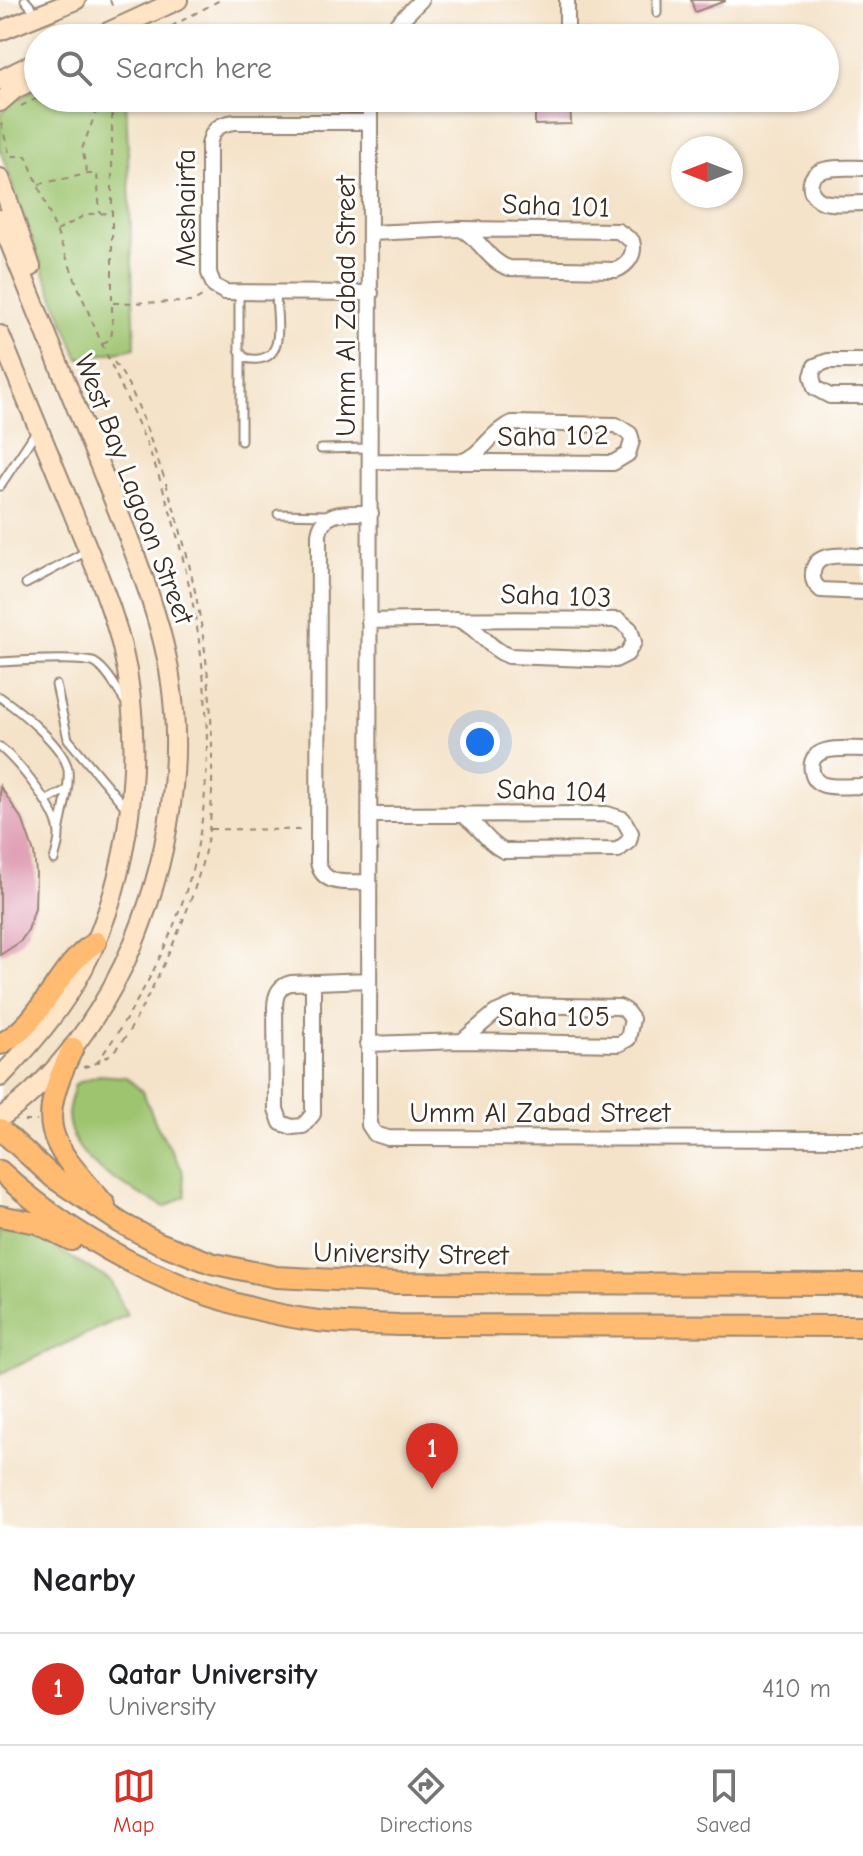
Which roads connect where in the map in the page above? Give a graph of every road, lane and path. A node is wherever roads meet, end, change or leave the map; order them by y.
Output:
1 (25, 0) edge
2 (76, 0) edge
3 (178, 0) edge
4 (220, 0) edge
5 (421, 0) edge
6 (567, 0) edge
7 (657, 0) edge
8 (657, 13) dead end
9 (38, 16) junction
10 (135, 24) edge
11 (175, 24) edge
12 (397, 24) edge
13 (567, 24) edge
14 (0, 31) edge
15 (24, 68) edge
16 (0, 80) edge
17 (24, 85) edge
18 (9, 104) edge
19 (97, 112) edge
20 (112, 112) edge
21 (370, 112) edge
22 (370, 122) junction
23 (0, 123) edge
24 (863, 168) edge
25 (87, 174) junction
26 (0, 178) edge
27 (38, 184) junction
28 (863, 203) edge
29 (100, 213) junction
30 (111, 213) junction
31 (0, 219) edge
32 (460, 229) junction
33 (56, 232) junction
34 (370, 233) junction
35 (214, 286) junction
36 (239, 293) junction
37 (276, 293) junction
38 (371, 293) junction
39 (112, 303) junction
40 (39, 313) junction
41 (0, 335) edge
42 (102, 344) junction
43 (241, 355) junction
44 (108, 357) dead end
45 (863, 361) edge
46 (863, 396) edge
47 (38, 428) junction
48 (241, 441) dead end
49 (321, 449) dead end
50 (371, 455) junction
51 (460, 462) junction
52 (0, 486) edge
53 (371, 513) junction
54 (278, 514) dead end
55 (330, 515) junction
56 (88, 550) junction
57 (863, 556) edge
58 (26, 584) dead end
59 (863, 592) edge
60 (456, 619) junction
61 (369, 621) junction
62 (0, 662) edge
63 (56, 685) dead end
64 (0, 697) edge
65 (132, 712) junction
66 (0, 747) edge
67 (863, 749) edge
68 (863, 786) edge
69 (66, 790) junction
70 (45, 801) junction
71 (130, 813) junction
72 (460, 814) junction
73 (369, 815) junction
74 (209, 829) dead end
75 (318, 830) junction
76 (59, 833) junction
77 (54, 860) dead end
78 (369, 882) junction
79 (96, 942) junction
80 (369, 980) junction
81 (313, 982) junction
82 (462, 1041) junction
83 (0, 1044) edge
84 (368, 1044) junction
85 (73, 1048) junction
86 (0, 1077) edge
87 (0, 1118) edge
88 (0, 1129) edge
89 (863, 1139) edge
90 (0, 1171) edge
91 (0, 1216) edge
92 (121, 1223) junction
93 (104, 1247) junction
94 (863, 1284) edge
95 (863, 1326) edge

1 - 9 lane
2 - 9 street
3 - 10 street
4 - 11 path
5 - 12 street
6 - 13 street
7 - 8 lane
9 - 14 street
15 - 16 street
17 - 18 street
19 - 25 path
20 - 30 path
21 - 22 street, Umm Al Zabad Street
22 - 34 street, Umm Al Zabad Street
22 - 35 street, Meshairfa
23 - 27 path
24 - 28 street
25 - 27 path
25 - 29 path
26 - 40 street
27 - 33 path
29 - 30 path
29 - 33 path
30 - 39 path
31 - 40 street, West Bay Lagoon Street
32 - 32 street, Saha 101
32 - 34 street, Saha 101
33 - 42 path
34 - 38 street, Umm Al Zabad Street
35 - 36 street, Meshairfa
35 - 39 path
36 - 37 street, Meshairfa
36 - 43 lane
37 - 38 street, Meshairfa
37 - 43 lane
38 - 50 street, Umm Al Zabad Street
39 - 42 path
40 - 85 street, West Bay Lagoon Street
41 - 47 street
42 - 44 path
43 - 48 lane
45 - 46 street
47 - 52 lane
47 - 56 street
49 - 50 lane
50 - 51 street, Saha 102
50 - 53 street, Umm Al Zabad Street
51 - 51 street, Saha 102
53 - 55 street
53 - 61 street, Umm Al Zabad Street
54 - 55 lane
55 - 75 street
56 - 58 lane
56 - 65 street
57 - 59 street
60 - 60 street, Saha 103
60 - 61 street, Saha 103
61 - 73 street, Umm Al Zabad Street
62 - 65 lane
63 - 71 lane
64 - 69 lane
65 - 71 street
66 - 70 lane
67 - 68 street
69 - 70 lane
69 - 76 lane
70 - 76 lane
71 - 79 street
72 - 72 street, Saha 104
72 - 73 street, Saha 104
73 - 78 street, Umm Al Zabad Street
74 - 75 path
75 - 78 street
76 - 77 lane
78 - 80 street, Umm Al Zabad Street
79 - 83 main road
79 - 86 street
80 - 81 street
80 - 84 street, Umm Al Zabad Street
81 - 81 street
82 - 82 street, Saha 105
82 - 84 street, Saha 105
84 - 89 street, Umm Al Zabad Street
85 - 87 street, West Bay Lagoon Street
85 - 92 main road
88 - 92 main road, University Street
90 - 93 main road
91 - 93 main road
92 - 94 main road, University Street
93 - 95 main road

